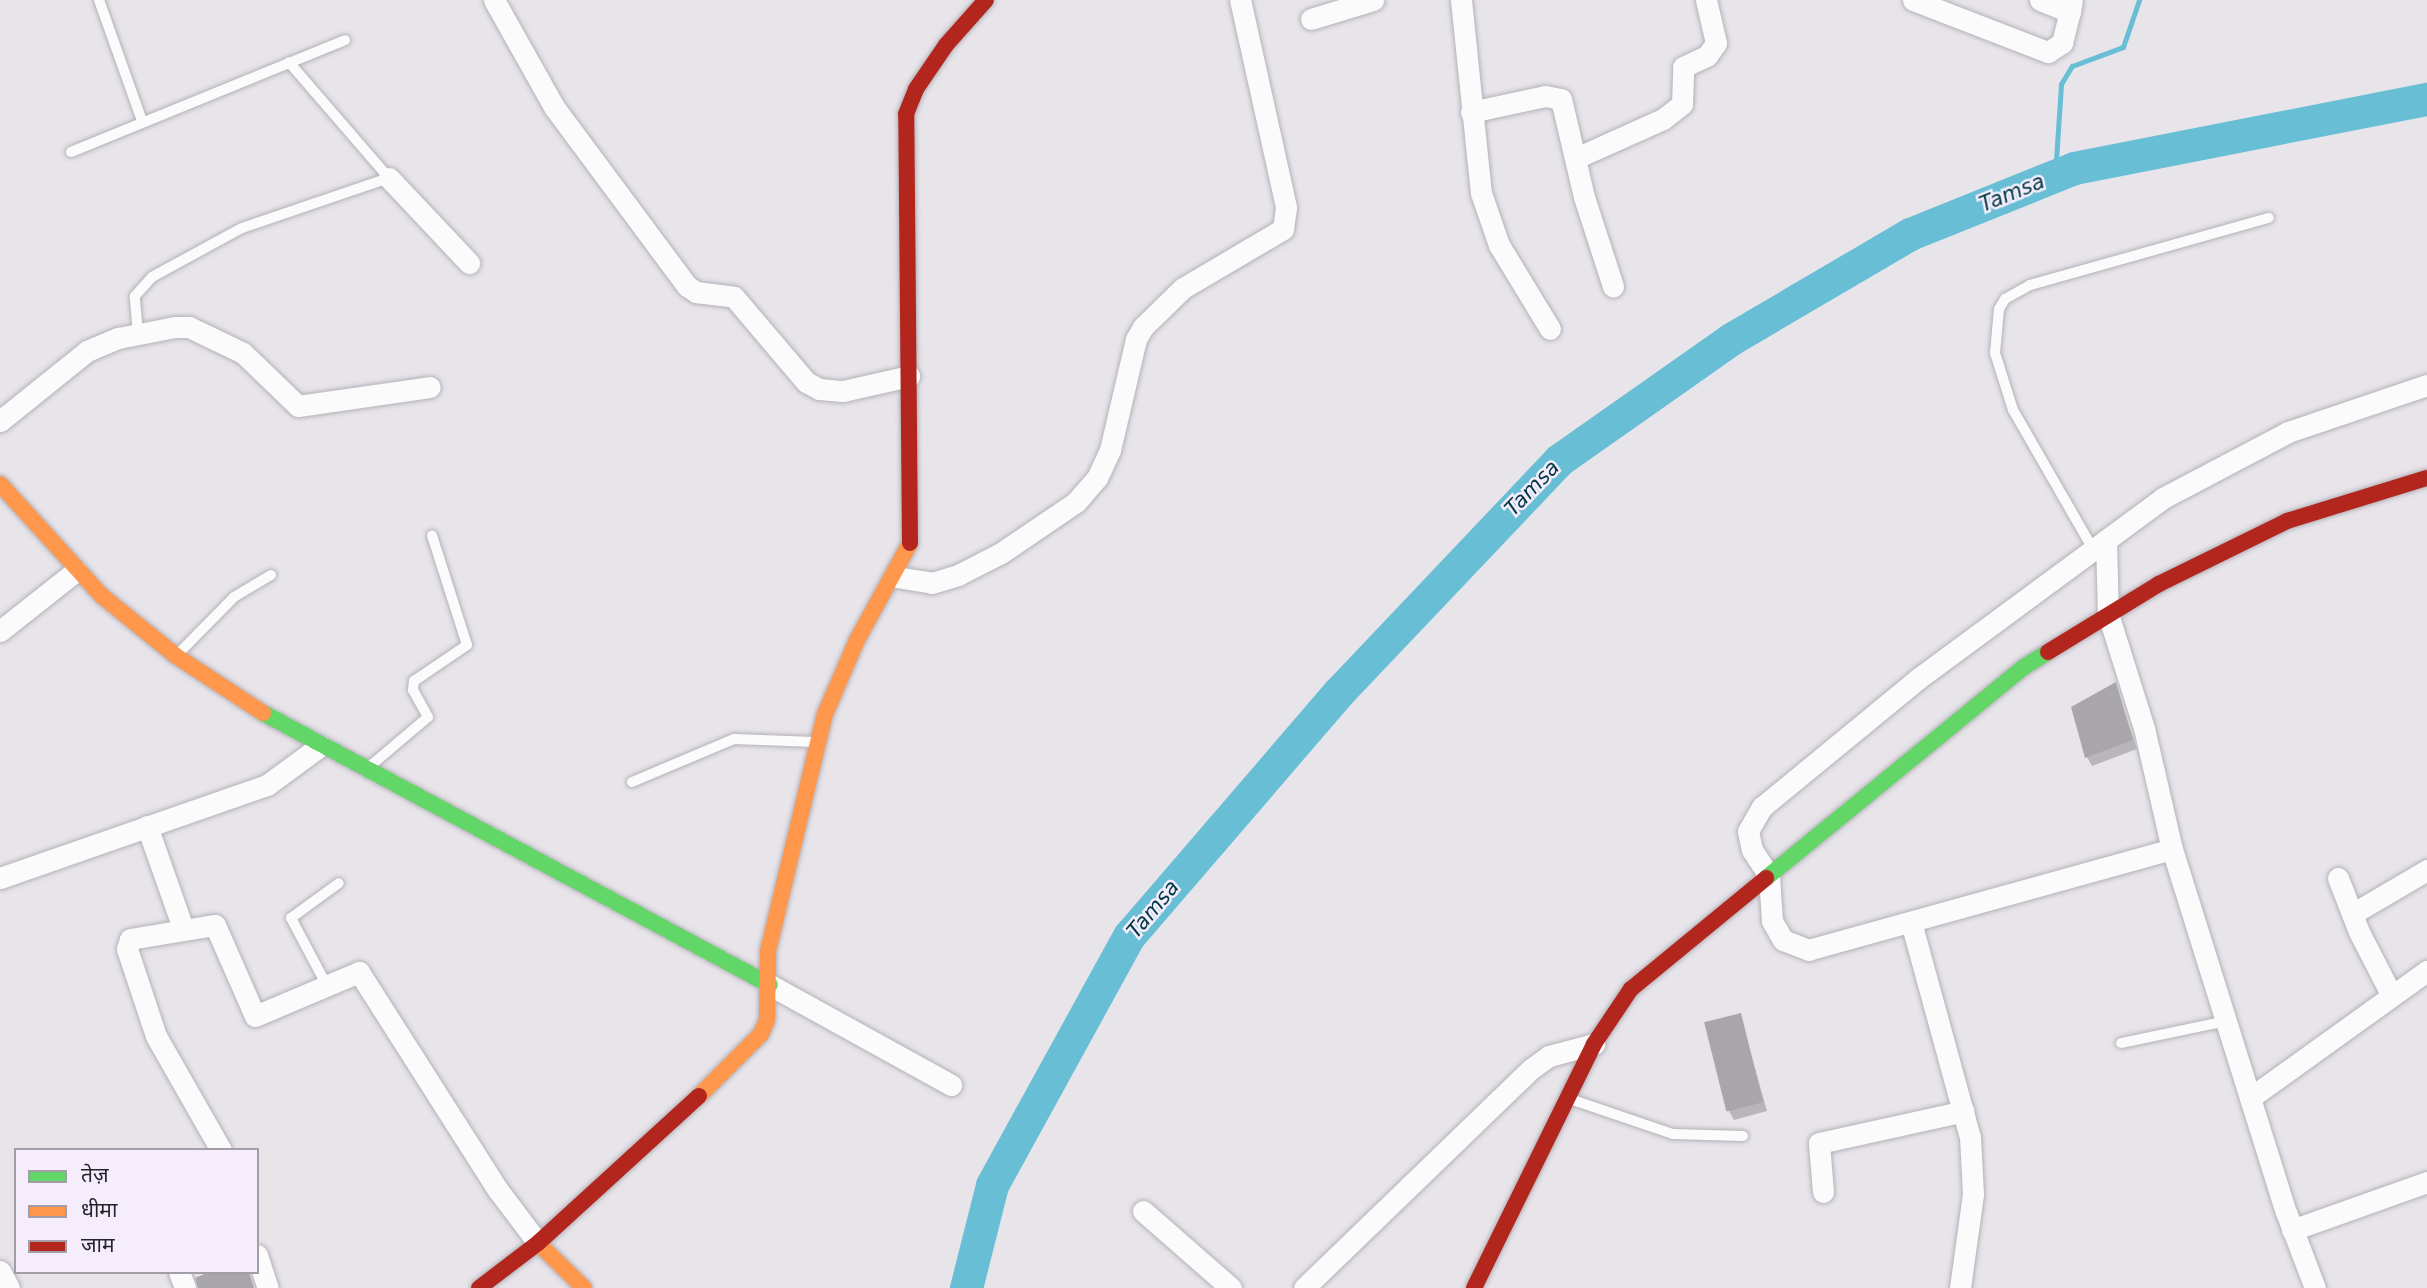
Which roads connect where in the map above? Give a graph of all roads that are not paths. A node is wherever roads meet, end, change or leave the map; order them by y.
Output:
1 (99, 0) edge
2 (494, 0) edge
3 (986, 0) edge
4 (1240, 0) edge
5 (1374, 0) edge
6 (1461, 0) edge
7 (1706, 0) edge
8 (1913, 0) edge
9 (2040, 0) edge
10 (2071, 6) edge
11 (1311, 19) dead end
12 (345, 40) dead end
13 (289, 62) junction
14 (1471, 112) junction
15 (142, 121) junction
16 (71, 152) dead end
17 (1576, 158) junction
18 (389, 178) junction
19 (2269, 218) dead end
20 (468, 263) dead end
21 (1613, 286) dead end
22 (1550, 329) dead end
23 (138, 334) junction
24 (909, 376) junction
25 (2427, 385) edge
26 (430, 387) dead end
27 (0, 421) edge
28 (2427, 478) edge
29 (0, 485) edge
30 (432, 535) dead end
31 (2099, 544) junction
32 (76, 571) junction
33 (271, 576) dead end
34 (896, 577) junction
35 (2108, 614) junction
36 (0, 631) edge
37 (176, 656) junction
38 (817, 742) junction
39 (320, 746) junction
40 (366, 769) junction
41 (632, 782) dead end
42 (147, 826) junction
43 (2172, 849) junction
44 (2427, 870) edge
45 (1769, 876) junction
46 (0, 878) edge
47 (2339, 878) dead end
48 (339, 883) dead end
49 (2352, 914) junction
50 (1911, 922) junction
51 (183, 928) junction
52 (2427, 971) edge
53 (326, 985) junction
54 (770, 985) junction
55 (2391, 994) junction
56 (2225, 1021) junction
57 (2121, 1043) dead end
58 (1594, 1044) junction
59 (951, 1085) dead end
60 (2250, 1098) junction
61 (1570, 1099) junction
62 (1964, 1111) junction
63 (1744, 1136) dead end
64 (220, 1148) edge
65 (2427, 1182) edge
66 (1823, 1192) dead end
67 (1143, 1211) dead end
68 (2292, 1230) junction
69 (538, 1243) junction
70 (259, 1261) edge
71 (0, 1272) edge
72 (9, 1288) edge
73 (268, 1288) edge
74 (480, 1288) edge
75 (584, 1288) edge
76 (1231, 1288) edge
77 (1304, 1288) edge
78 (1474, 1288) edge
79 (1960, 1288) edge
80 (2315, 1288) edge

1 - 15 lane
2 - 24 street
3 - 24 street
4 - 34 street
5 - 11 street
6 - 14 street
7 - 17 street
8 - 10 street
9 - 10 street
12 - 13 lane
13 - 15 lane
13 - 18 lane
14 - 17 street
14 - 22 street
15 - 16 lane
17 - 21 street
18 - 20 street
18 - 23 lane
19 - 31 lane
23 - 26 street
23 - 27 street
24 - 34 street
25 - 31 street
28 - 35 street
29 - 32 street
30 - 40 lane
31 - 35 street
31 - 45 street
32 - 36 street
32 - 37 street
33 - 37 lane
34 - 38 street
35 - 43 street
35 - 45 street
37 - 39 street
38 - 41 lane
38 - 54 street
39 - 40 street
39 - 42 street
40 - 54 street
42 - 46 street
42 - 51 street
43 - 50 street
43 - 56 street
44 - 49 street
45 - 50 street
45 - 58 street
47 - 49 street
48 - 53 lane
49 - 55 street
50 - 62 street
51 - 53 street
51 - 64 street
52 - 55 street
53 - 69 street
54 - 59 street
54 - 69 street
55 - 60 street
56 - 57 lane
56 - 60 street
58 - 61 street
58 - 77 street
60 - 68 street
61 - 63 lane
61 - 78 street
62 - 66 street
62 - 79 street
65 - 68 street
67 - 76 street
68 - 80 street
69 - 74 street
69 - 75 street
70 - 73 street
71 - 72 street

